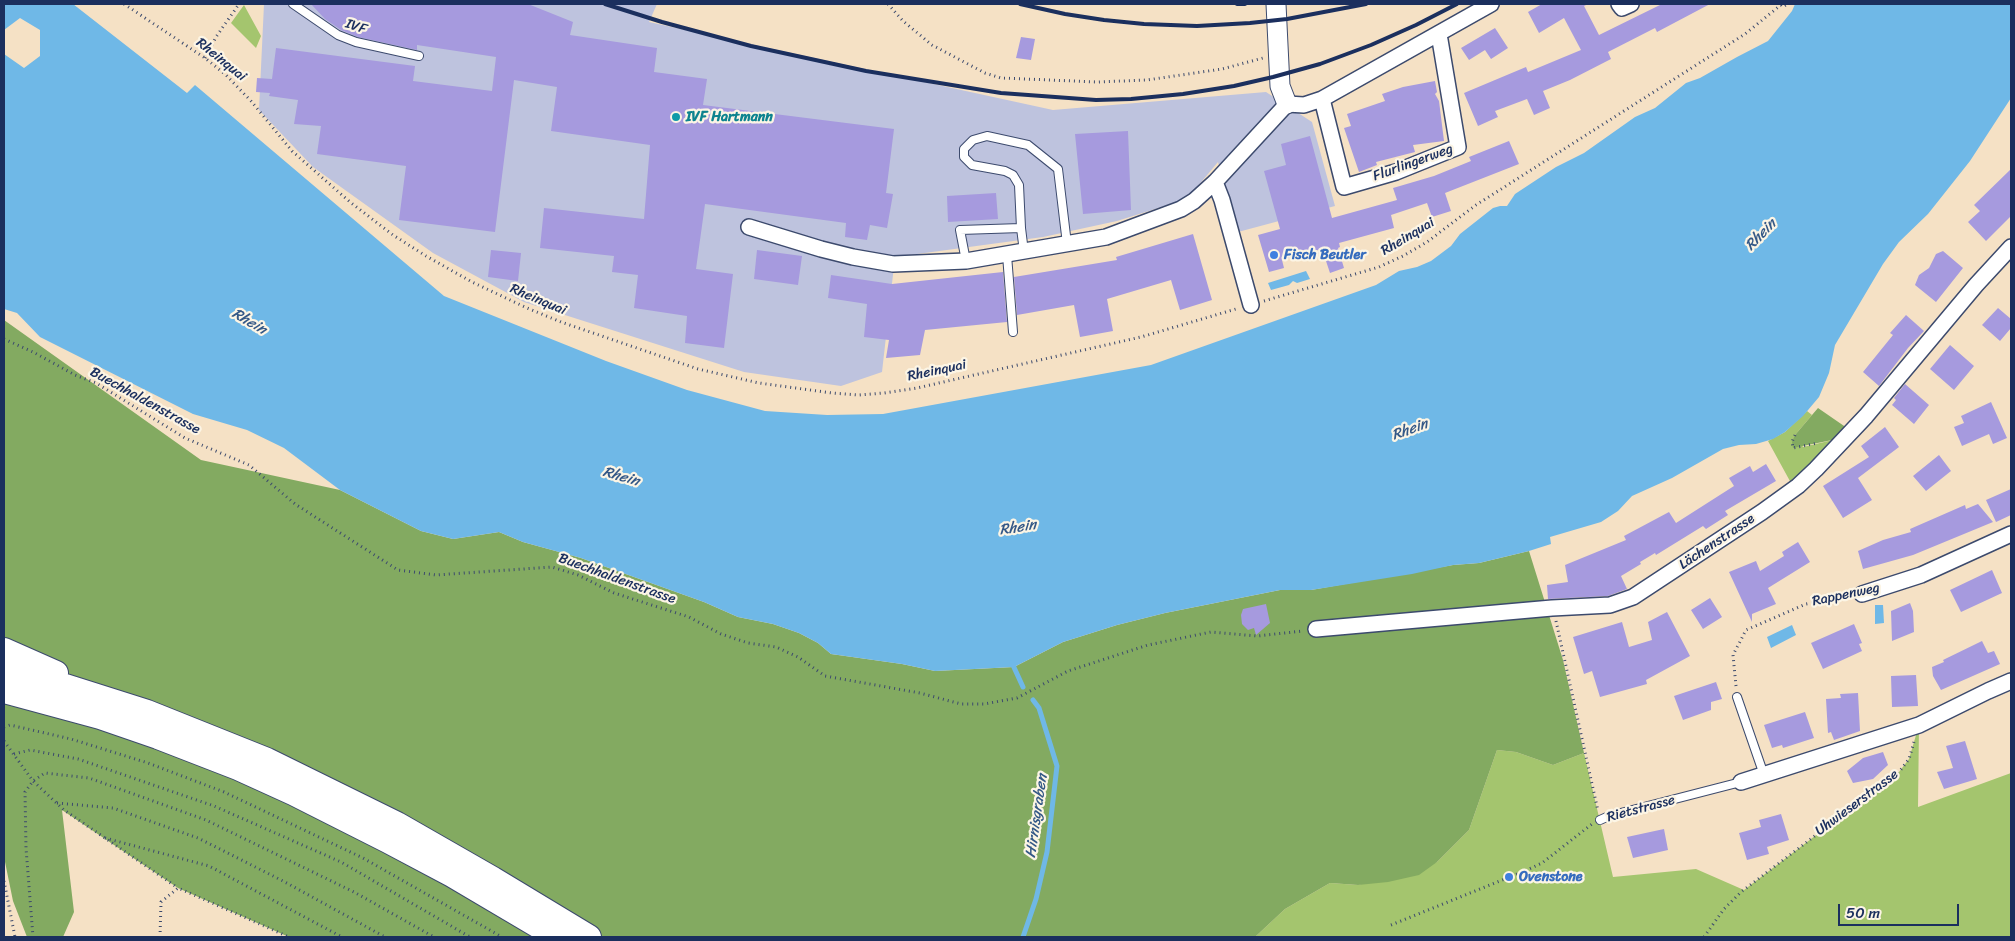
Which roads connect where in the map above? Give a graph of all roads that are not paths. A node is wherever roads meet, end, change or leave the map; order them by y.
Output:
1 (293, 4) edge
2 (1276, 4) edge
3 (1491, 4) edge
4 (1619, 4) edge
5 (1631, 4) edge
6 (1438, 34) junction
7 (419, 56) dead end
8 (1322, 99) junction
9 (1286, 104) junction
10 (1215, 182) junction
11 (748, 227) dead end
12 (1021, 228) junction
13 (1067, 244) junction
14 (2011, 247) edge
15 (1024, 252) junction
16 (1007, 255) junction
17 (966, 261) junction
18 (1251, 305) road end
19 (1013, 332) dead end
20 (2011, 534) edge
21 (1862, 594) road end
22 (1316, 629) road end
23 (4, 650) edge
24 (4, 672) edge
25 (2011, 681) edge
26 (4, 691) edge
27 (1737, 697) road end
28 (146, 712) junction
29 (1764, 775) junction
30 (1741, 782) joint
31 (1600, 820) road end
32 (557, 937) edge
33 (589, 937) edge

1 - 7 lane, IVF
2 - 9 street
3 - 6 street
4 - 5 street
6 - 8 street
6 - 8 street, Flurlingerweg
8 - 9 street
9 - 10 street
10 - 13 street
10 - 18 street
11 - 17 street
12 - 13 lane
12 - 15 lane
12 - 17 lane
13 - 15 street
14 - 22 street, Lächenstrasse
15 - 16 street
16 - 17 street
16 - 19 lane
20 - 21 street, Rappenweg
23 - 28 highway
24 - 28 highway
25 - 29 street, Rietstrasse
26 - 32 highway
27 - 29 lane
28 - 33 highway
29 - 30 street, Rietstrasse
30 - 31 lane, Rietstrasse

